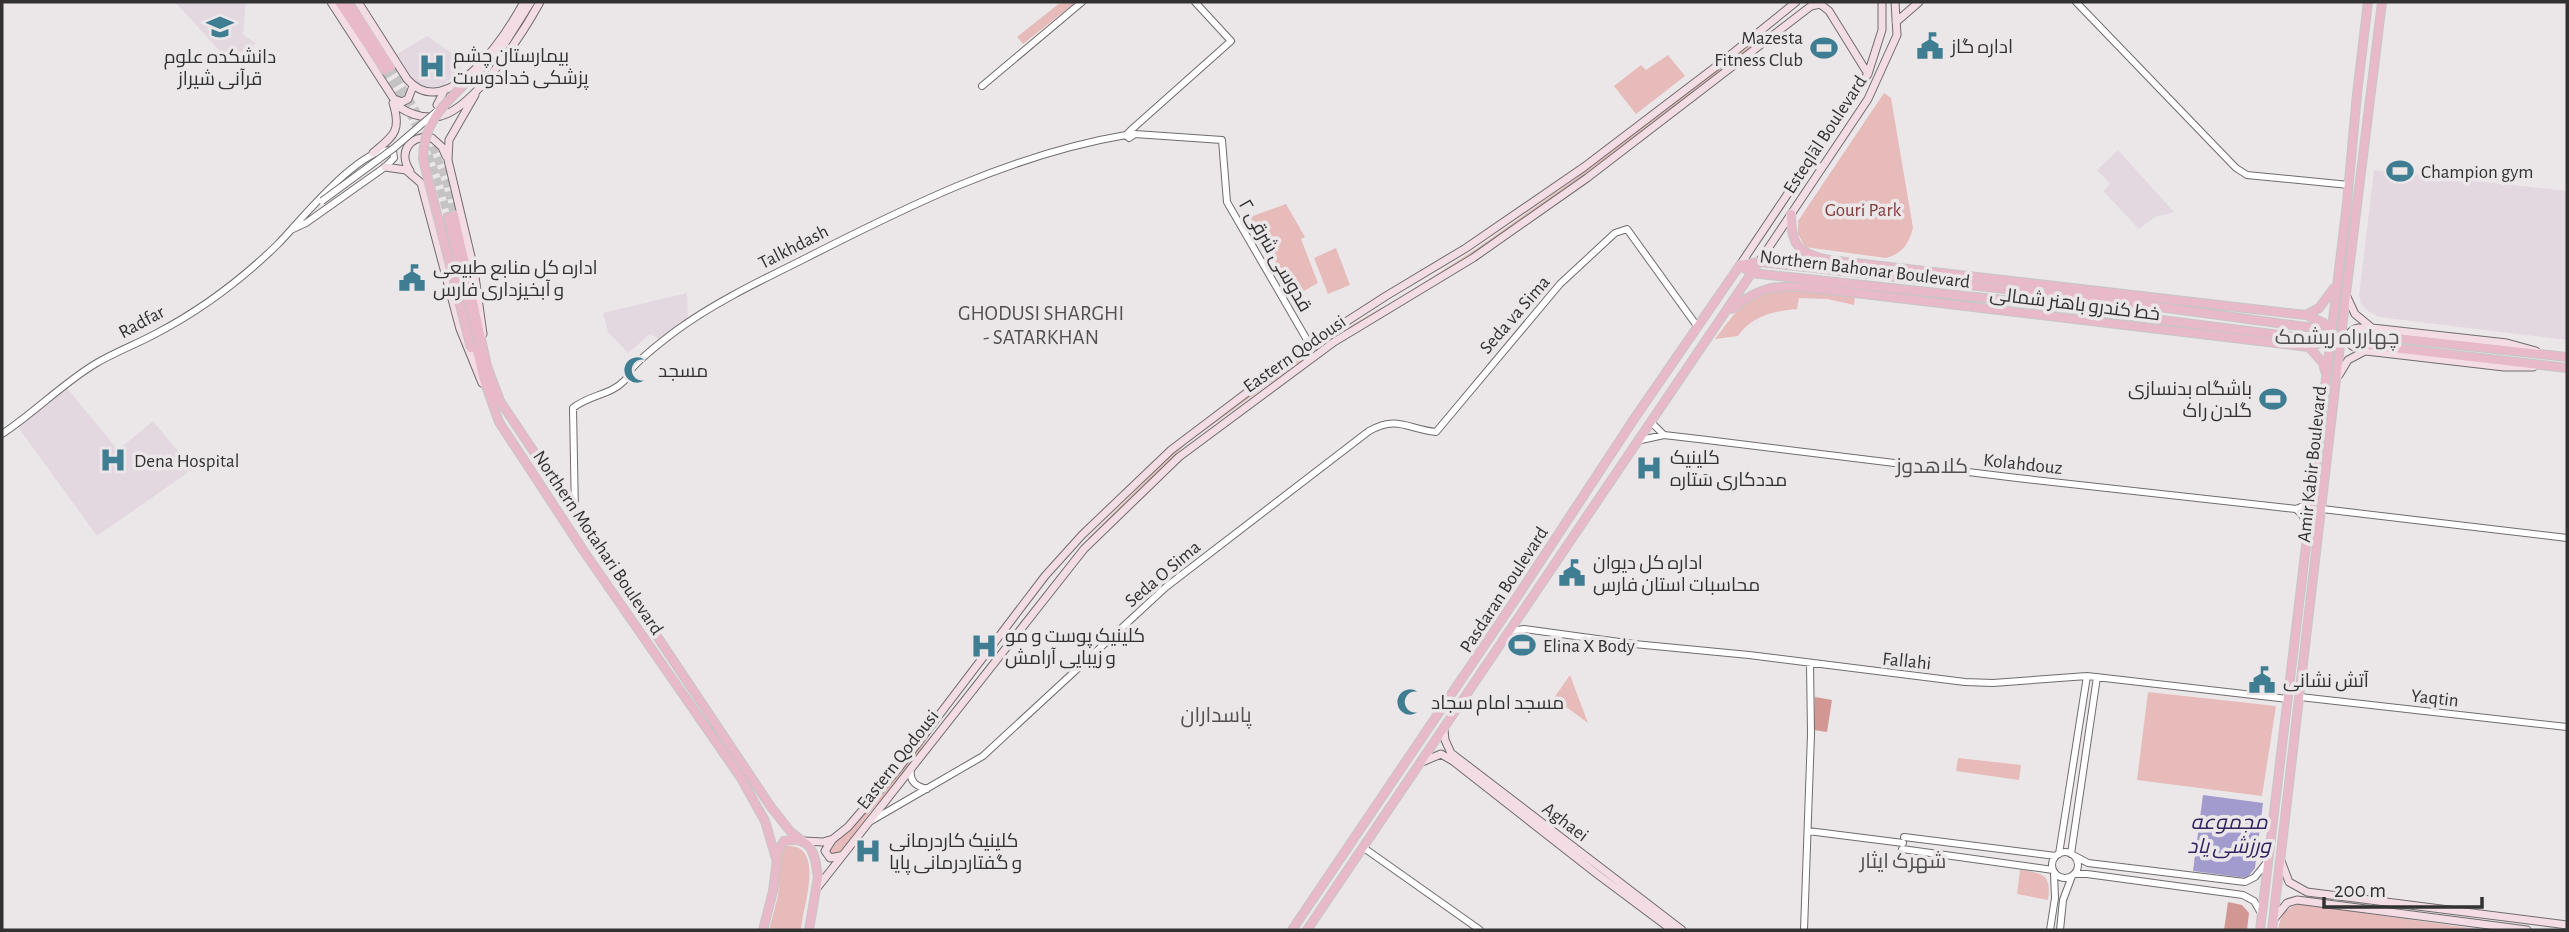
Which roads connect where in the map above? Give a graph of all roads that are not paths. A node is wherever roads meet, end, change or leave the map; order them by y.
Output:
1 (331, 2) edge
2 (339, 2) edge
3 (348, 2) edge
4 (358, 2) edge
5 (524, 2) edge
6 (531, 2) edge
7 (540, 2) edge
8 (1082, 2) edge
9 (1195, 2) edge
10 (1796, 2) edge
11 (1882, 2) edge
12 (1895, 2) edge
13 (1919, 2) edge
14 (2076, 2) edge
15 (2368, 2) edge
16 (2382, 2) edge
17 (1896, 22) junction
18 (1766, 26) junction
19 (1773, 36) junction
20 (1868, 74) junction
21 (466, 83) joint
22 (414, 86) junction
23 (982, 86) dead end
24 (478, 89) junction
25 (444, 91) junction
26 (391, 96) junction
27 (453, 109) junction
28 (438, 110) junction
29 (1131, 133) junction
30 (415, 139) junction
31 (373, 153) junction
32 (448, 160) junction
33 (385, 167) junction
34 (417, 178) junction
35 (2349, 185) junction
36 (2347, 203) junction
37 (2358, 204) junction
38 (1791, 214) junction
39 (290, 230) junction
40 (1829, 260) junction
41 (1759, 262) junction
42 (1740, 265) junction
43 (1847, 272) junction
44 (1751, 273) junction
45 (1818, 279) junction
46 (1906, 279) junction
47 (2005, 279) junction
48 (1857, 284) junction
49 (1965, 286) junction
50 (2336, 286) junction
51 (2090, 289) junction
52 (1831, 290) junction
53 (1905, 290) junction
54 (2346, 293) junction
55 (1386, 296) junction
56 (1969, 296) junction
57 (2115, 301) junction
58 (1392, 306) junction
59 (2001, 309) junction
60 (1724, 315) junction
61 (2306, 315) junction
62 (1697, 326) junction
63 (2314, 328) dead end
64 (2372, 328) junction
65 (2359, 334) dead end
66 (2310, 343) junction
67 (2358, 344) dead end
68 (1310, 345) junction
69 (2366, 351) junction
70 (2557, 356) junction
71 (2567, 357) edge
72 (487, 366) junction
73 (2563, 367) edge
74 (2326, 379) junction
75 (2336, 381) junction
76 (487, 392) junction
77 (1652, 423) junction
78 (2, 434) edge
79 (1664, 435) junction
80 (2319, 436) junction
81 (2330, 438) junction
82 (1641, 440) junction
83 (574, 485) junction
84 (560, 494) junction
85 (2311, 503) junction
86 (2296, 509) junction
87 (2322, 509) junction
88 (575, 516) junction
89 (1568, 520) junction
90 (2308, 527) junction
91 (1581, 528) junction
92 (2567, 538) edge
93 (1076, 541) junction
94 (1084, 548) junction
95 (1521, 616) junction
96 (1524, 629) junction
97 (1511, 631) junction
98 (1810, 663) junction
99 (2087, 676) junction
100 (2097, 677) junction
101 (2300, 697) junction
102 (2288, 699) junction
103 (2567, 727) edge
104 (1444, 730) junction
105 (1447, 752) junction
106 (1422, 762) junction
107 (2074, 762) junction
108 (2083, 764) junction
109 (911, 769) junction
110 (1476, 776) junction
111 (927, 789) junction
112 (774, 812) junction
113 (765, 821) junction
114 (867, 823) junction
115 (1808, 831) junction
116 (833, 839) junction
117 (2062, 839) junction
118 (803, 841) junction
119 (2073, 842) junction
120 (1903, 843) junction
121 (1961, 844) junction
122 (1364, 848) junction
123 (2072, 854) junction
124 (2057, 855) junction
125 (840, 856) junction
126 (1959, 856) junction
127 (2043, 856) junction
128 (2281, 860) junction
129 (2268, 861) junction
130 (777, 862) junction
131 (2088, 863) junction
132 (2041, 867) junction
133 (2053, 871) junction
134 (2087, 874) junction
135 (2073, 875) junction
136 (2206, 878) junction
137 (2243, 882) junction
138 (816, 888) junction
139 (2204, 890) junction
140 (2243, 895) junction
141 (2306, 897) junction
142 (2055, 898) junction
143 (2063, 901) junction
144 (2262, 916) junction
145 (2274, 920) junction
146 (2567, 925) edge
147 (760, 930) edge
148 (809, 930) edge
149 (1292, 930) edge
150 (1307, 930) edge
151 (1480, 930) edge
152 (1672, 930) edge
153 (1682, 930) edge
154 (1804, 930) edge
155 (2050, 930) edge
156 (2060, 930) edge
157 (2260, 930) edge
158 (2272, 930) edge
159 (2527, 930) edge

1 - 26 main road
2 - 3 main road
4 - 22 main road
5 - 25 main road
6 - 21 main road
7 - 24 main road
8 - 23 street
9 - 29 street
10 - 18 main road, Eastern Qodousi
11 - 20 main road, Esteqlāl Boulevard
12 - 17 main road, Esteqlāl Boulevard
13 - 17 main road
14 - 35 street
15 - 35 main road, Amir Kabir Boulevard
16 - 37 main road, Amir Kabir Boulevard
17 - 38 main road, Esteqlāl Boulevard
18 - 19 main road
18 - 55 main road, Eastern Qodousi
19 - 20 main road, Eastern Qodousi
19 - 58 main road, Eastern Qodousi
20 - 42 main road, Esteqlāl Boulevard
21 - 28 main road, bridge
22 - 25 main road
22 - 26 main road
24 - 27 main road
24 - 32 main road
25 - 27 main road
26 - 27 main road
26 - 31 main road
28 - 39 street, bridge
28 - 76 main road, bridge
29 - 68 street, قدوسی شرقی ۲
29 - 83 street, Talkhdash
30 - 31 main road
30 - 32 main road
30 - 34 main road
31 - 33 street
31 - 39 street
32 - 72 main road
33 - 34 main road
33 - 39 street
34 - 76 main road
35 - 36 main road, Amir Kabir Boulevard
36 - 37 main road
36 - 50 main road, Amir Kabir Boulevard
37 - 54 main road, Amir Kabir Boulevard
38 - 40 main road, خط کندرو باهنر شمالی
38 - 41 main road, Esteqlāl Boulevard
39 - 78 street, Radfar
40 - 43 main road
40 - 47 main road, خط کندرو باهنر شمالی
41 - 42 main road, Northern Bahonar Boulevard
41 - 43 main road, Northern Bahonar Boulevard
41 - 44 main road, Esteqlāl Boulevard
42 - 44 main road, Northern Bahonar Boulevard
42 - 62 main road, Pasdaran Boulevard
43 - 46 main road, Northern Bahonar Boulevard
44 - 45 main road, Northern Bahonar Boulevard
44 - 60 main road, Pasdaran Boulevard
45 - 48 main road, Northern Bahonar Boulevard
45 - 52 main road
46 - 49 main road, Northern Bahonar Boulevard
46 - 53 main road
47 - 49 main road
47 - 51 main road, خط کندرو باهنر شمالی
48 - 52 main road
48 - 53 main road, Northern Bahonar Boulevard
49 - 57 main road, Northern Bahonar Boulevard
50 - 61 main road
50 - 74 main road, Amir Kabir Boulevard
51 - 57 main road
51 - 61 main road, خط کندرو باهنر شمالی
52 - 59 main road, خط کندرو باهنر شمالی
52 - 60 main road, خط کندرو باهنر شمالی
53 - 56 main road, Northern Bahonar Boulevard
54 - 64 main road
54 - 75 main road, Amir Kabir Boulevard
55 - 58 main road
55 - 68 main road, Eastern Qodousi
56 - 59 main road
56 - 66 main road, Northern Bahonar Boulevard
57 - 63 main road, Northern Bahonar Boulevard
58 - 94 main road, Eastern Qodousi
59 - 66 main road, خط کندرو باهنر شمالی
60 - 77 main road, Pasdaran Boulevard
61 - 66 main road
62 - 89 main road, Pasdaran Boulevard
62 - 111 street, Seda O Sima
64 - 69 main road
64 - 70 main road
65 - 70 main road
66 - 74 main road
67 - 73 main road
68 - 93 main road, Eastern Qodousi
69 - 73 main road
69 - 75 main road
70 - 71 main road
72 - 76 main road, Northern Motahari Boulevard
72 - 84 main road, Northern Motahari Boulevard
74 - 80 main road, Amir Kabir Boulevard
75 - 81 main road, Amir Kabir Boulevard
76 - 113 main road, Northern Motahari Boulevard
77 - 79 street
77 - 82 main road, Pasdaran Boulevard
79 - 82 street, Kolahdouz
79 - 86 street, Kolahdouz
80 - 81 main road
80 - 85 main road, Amir Kabir Boulevard
81 - 87 main road, Amir Kabir Boulevard
82 - 91 main road, Pasdaran Boulevard
83 - 84 street
83 - 88 street
84 - 88 main road, Northern Motahari Boulevard
85 - 86 street, Kolahdouz
85 - 90 main road, Amir Kabir Boulevard
86 - 90 street
87 - 92 street
87 - 101 main road, Amir Kabir Boulevard
88 - 112 main road, Northern Motahari Boulevard
89 - 91 main road
89 - 149 main road, Pasdaran Boulevard
90 - 102 main road, Amir Kabir Boulevard
91 - 95 main road, Pasdaran Boulevard
93 - 94 main road
93 - 116 main road, Eastern Qodousi
94 - 109 main road, Eastern Qodousi
95 - 96 street
95 - 97 main road, Pasdaran Boulevard
96 - 97 street, Fallahi
96 - 98 street, Fallahi
97 - 104 main road, Pasdaran Boulevard
98 - 99 street, Fallahi
98 - 115 street
99 - 100 street, Fallahi
99 - 107 street
100 - 102 street, Fallahi
100 - 108 street
101 - 103 street, Yaqtin
101 - 128 main road, Amir Kabir Boulevard
102 - 129 main road, Amir Kabir Boulevard
104 - 105 main road
104 - 106 main road, Pasdaran Boulevard
105 - 106 main road
105 - 110 main road, Aghaei
106 - 122 main road, Pasdaran Boulevard
107 - 108 street
107 - 117 street
108 - 119 street
109 - 111 street
109 - 114 main road, Eastern Qodousi
110 - 152 main road, Aghaei
110 - 153 main road, Aghaei
111 - 114 street
112 - 113 main road
112 - 118 main road, Northern Motahari Boulevard
113 - 130 main road, Northern Motahari Boulevard
114 - 125 main road, Eastern Qodousi
115 - 120 street
115 - 154 street
116 - 118 main road
116 - 125 main road
117 - 119 street
117 - 124 street
118 - 130 main road
118 - 138 main road
119 - 123 street
120 - 121 street
120 - 126 street
121 - 126 street
121 - 127 street
122 - 150 main road, Pasdaran Boulevard
122 - 151 street
123 - 124 street
123 - 131 street
123 - 135 street
124 - 127 street
124 - 133 street
125 - 138 main road, Eastern Qodousi
126 - 132 street
127 - 132 street
128 - 141 main road
128 - 145 main road, Amir Kabir Boulevard
129 - 137 street
129 - 144 main road, Amir Kabir Boulevard
130 - 147 main road
131 - 134 street
131 - 136 street
132 - 133 street
133 - 135 street
133 - 142 street
134 - 135 street
134 - 139 street
135 - 143 street
136 - 137 street
136 - 139 street
137 - 140 street
138 - 148 main road
139 - 140 street
140 - 144 street
141 - 145 main road
141 - 146 main road
141 - 159 main road
142 - 143 street
142 - 155 street
143 - 156 street
144 - 157 main road, Amir Kabir Boulevard
145 - 158 main road, Amir Kabir Boulevard

